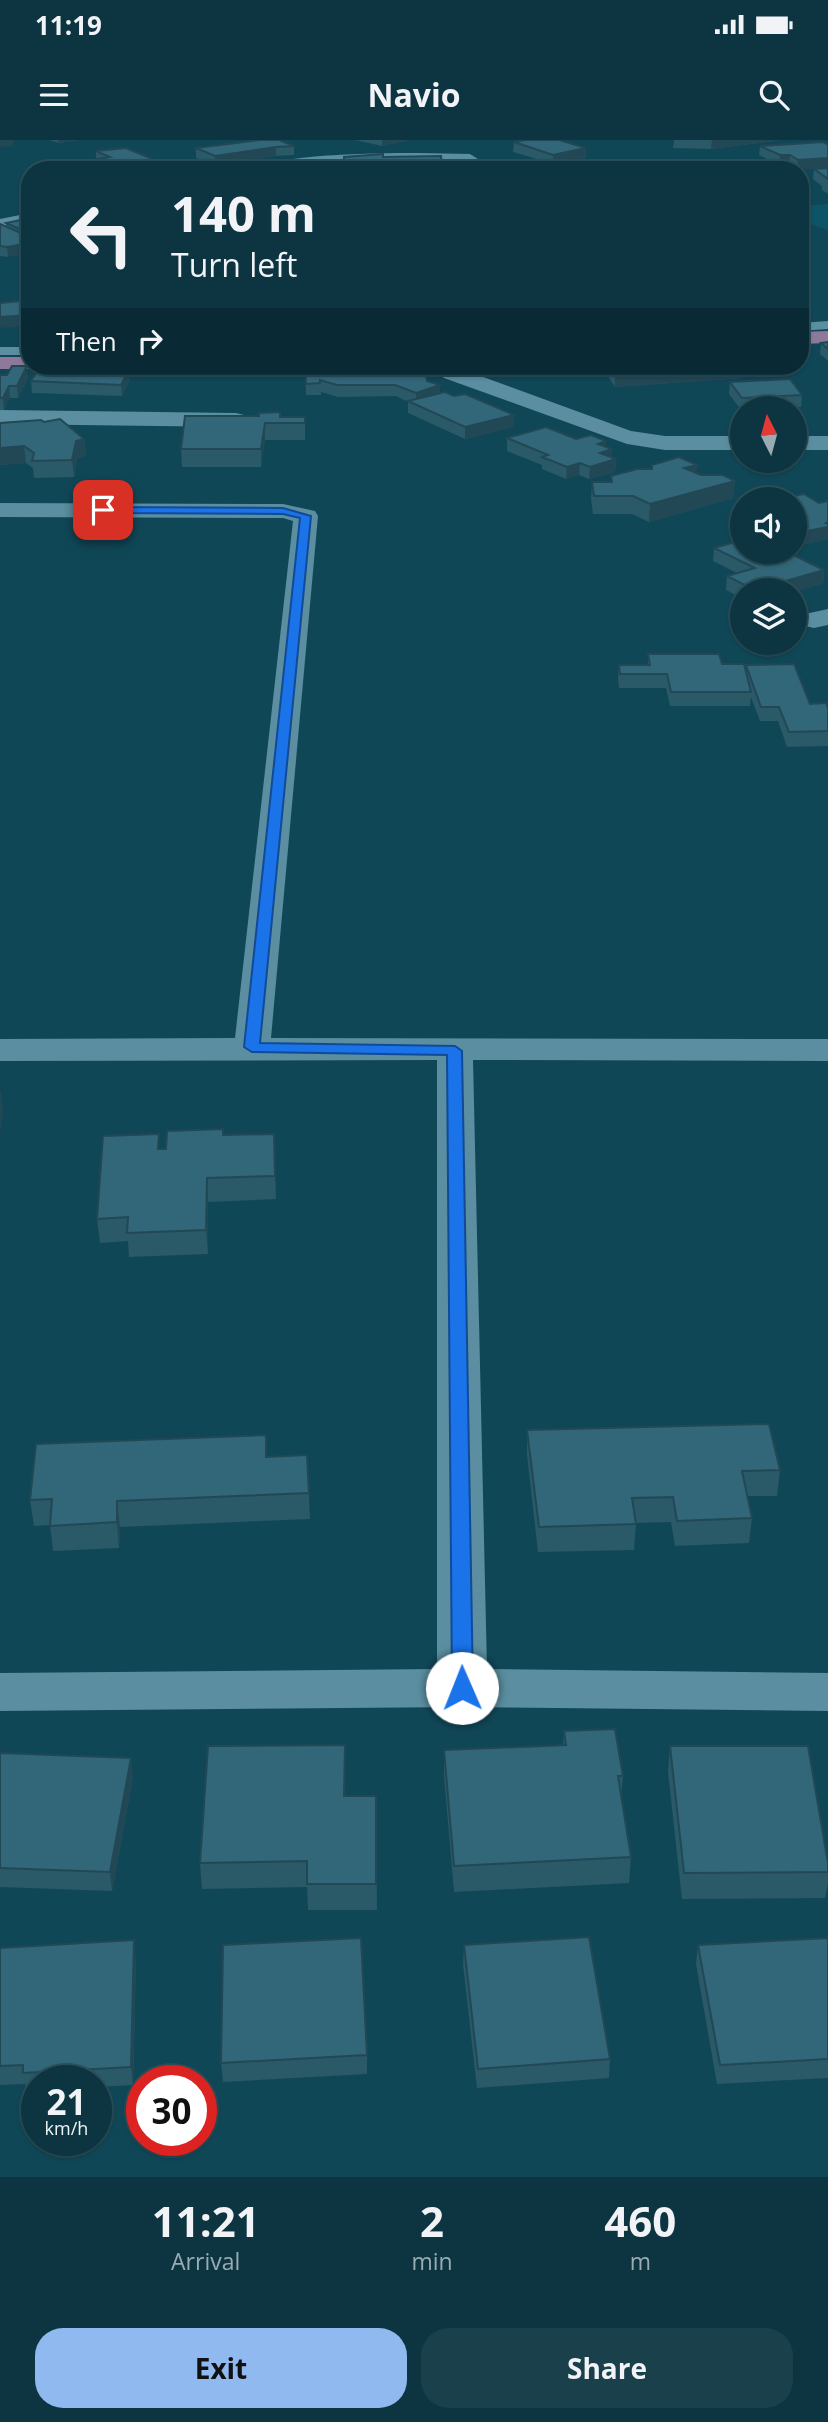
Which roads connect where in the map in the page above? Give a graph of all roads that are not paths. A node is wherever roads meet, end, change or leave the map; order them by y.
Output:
1 (454, 140) edge
2 (328, 161) edge
3 (395, 161) edge
4 (472, 161) edge
5 (21, 220) edge
6 (0, 224) edge
7 (828, 325) edge
8 (809, 326) edge
9 (828, 337) edge
10 (809, 338) edge
11 (0, 344) edge
12 (21, 344) edge
13 (0, 351) edge
14 (21, 351) edge
15 (21, 357) edge
16 (0, 358) edge
17 (0, 363) edge
18 (21, 363) edge
19 (454, 375) edge
20 (0, 417) edge
21 (259, 422) edge
22 (730, 443) edge
23 (807, 443) edge
24 (828, 443) edge
25 (0, 510) edge
26 (252, 1047) junction
27 (0, 1050) edge
28 (828, 1050) edge
29 (455, 1051) junction
30 (462, 1688) junction
31 (0, 1692) edge
32 (828, 1692) edge

1 - 4 street
2 - 3 street
5 - 6 street
7 - 8 main road
9 - 10 main road
11 - 12 main road
13 - 14 lane
15 - 16 lane
17 - 18 main road
19 - 22 street
20 - 21 street
23 - 24 street
25 - 26 street
26 - 27 street
26 - 29 street
28 - 29 street
29 - 30 street
30 - 31 street
30 - 32 street

